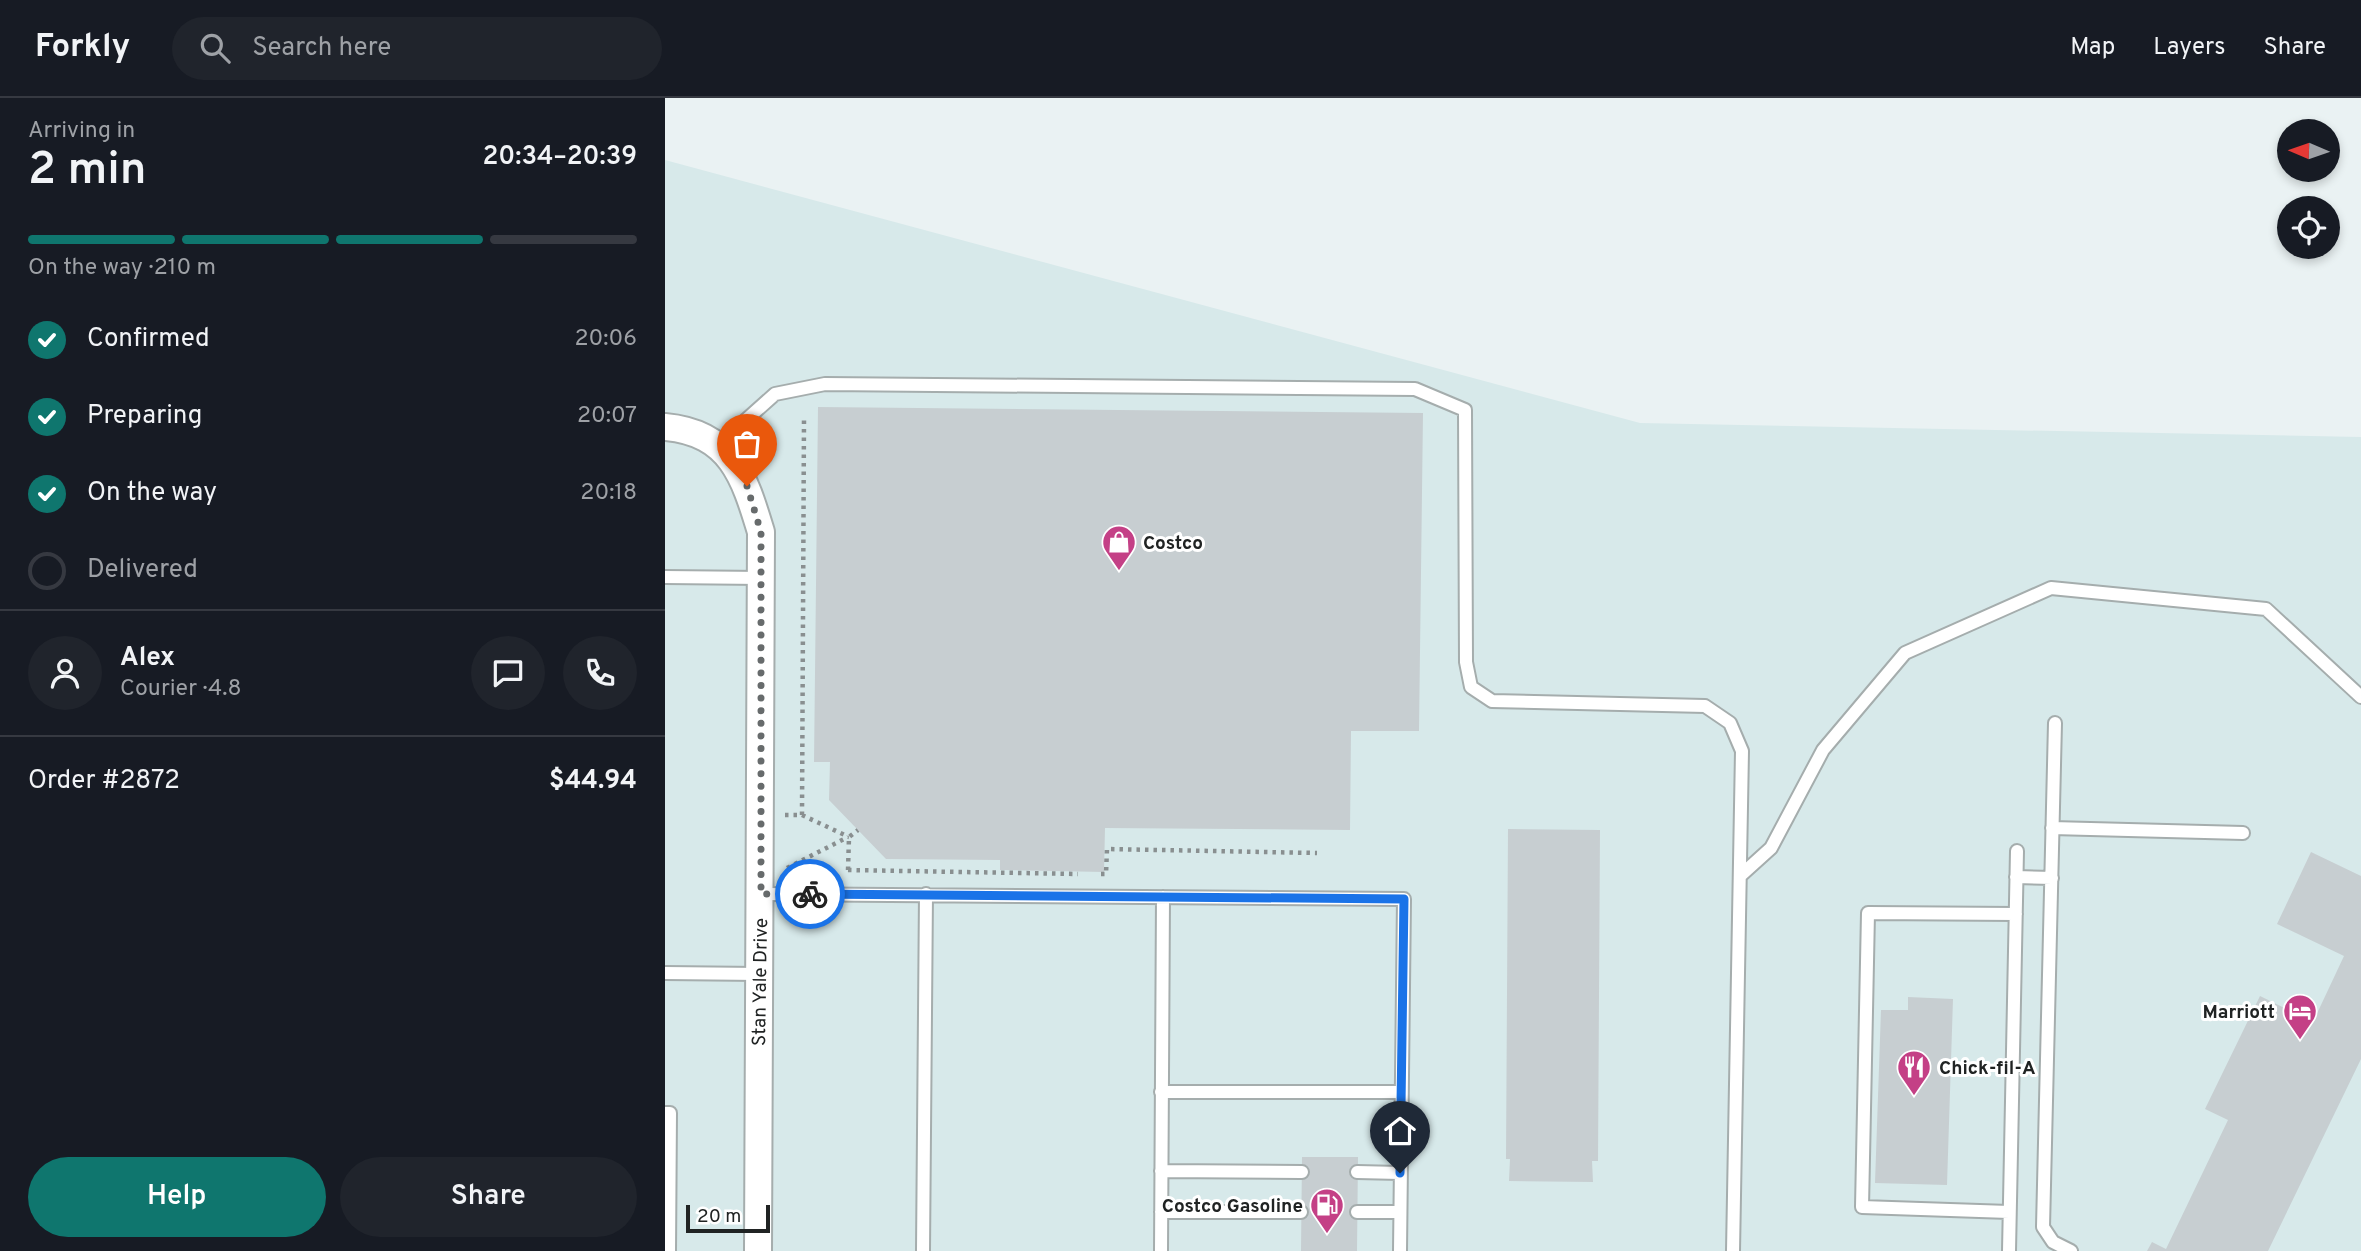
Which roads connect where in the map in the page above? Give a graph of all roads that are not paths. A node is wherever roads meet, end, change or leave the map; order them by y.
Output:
1 (665, 427) edge
2 (719, 444) junction
3 (665, 577) edge
4 (762, 578) junction
5 (2361, 697) edge
6 (2055, 723) dead end
7 (2052, 828) junction
8 (2243, 833) dead end
9 (2017, 851) dead end
10 (1740, 876) junction
11 (2016, 877) junction
12 (2052, 878) junction
13 (761, 894) junction
14 (926, 894) junction
15 (1163, 897) junction
16 (2015, 914) junction
17 (665, 973) edge
18 (759, 974) junction
19 (1161, 1092) junction
20 (1401, 1092) junction
21 (665, 1113) edge
22 (1161, 1171) junction
23 (1302, 1172) dead end
24 (1357, 1172) dead end
25 (1400, 1173) junction
26 (1161, 1212) junction
27 (1301, 1212) dead end
28 (1357, 1212) dead end
29 (1400, 1212) junction
30 (2009, 1212) junction
31 (669, 1251) edge
32 (758, 1251) edge
33 (923, 1251) edge
34 (1161, 1251) edge
35 (1400, 1251) edge
36 (1733, 1251) edge
37 (2008, 1251) edge
38 (2071, 1251) edge

1 - 2 street
2 - 4 street, Stan Yale Drive
2 - 10 lane
3 - 4 lane
4 - 13 street, Stan Yale Drive
5 - 10 lane
6 - 7 lane
7 - 8 lane
7 - 12 lane
9 - 11 lane
10 - 36 lane
11 - 12 lane
11 - 16 lane
12 - 38 lane
13 - 14 lane
13 - 18 street, Stan Yale Drive
14 - 15 lane
14 - 33 lane
15 - 19 lane
15 - 20 lane
16 - 30 lane
16 - 30 lane
17 - 18 lane
18 - 32 street, Stan Yale Drive
19 - 20 lane
19 - 22 lane
20 - 25 lane
21 - 31 lane
22 - 23 lane
22 - 26 lane
24 - 25 lane
25 - 29 lane
26 - 27 lane
26 - 34 lane
28 - 29 lane
29 - 35 lane
30 - 37 lane

